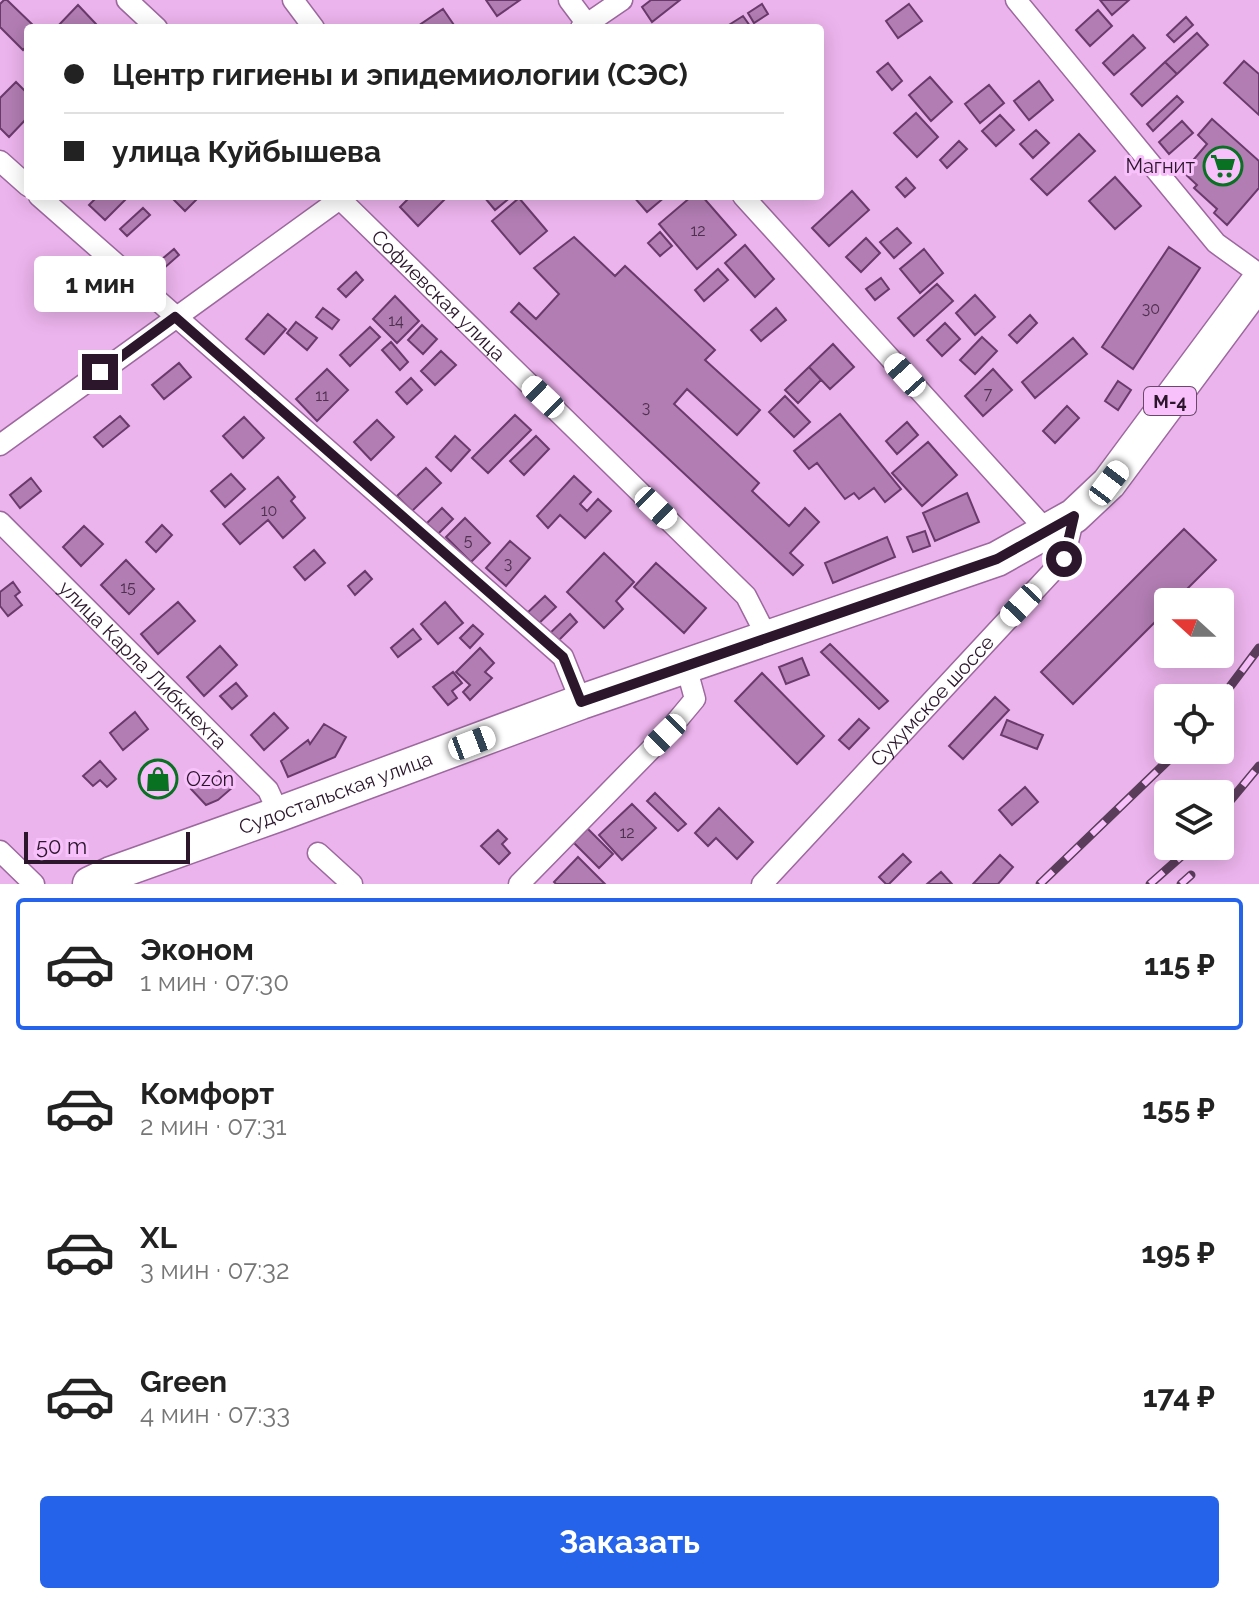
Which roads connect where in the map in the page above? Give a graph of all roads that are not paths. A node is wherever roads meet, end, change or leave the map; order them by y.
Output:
1 (127, 0) edge
2 (293, 0) edge
3 (569, 0) edge
4 (622, 0) edge
5 (1016, 0) edge
6 (153, 24) edge
7 (311, 24) edge
8 (584, 24) edge
9 (590, 24) edge
10 (0, 161) edge
11 (24, 182) edge
12 (43, 200) edge
13 (337, 200) edge
14 (344, 200) edge
15 (747, 200) edge
16 (1259, 274) edge
17 (1259, 281) edge
18 (175, 317) junction
19 (0, 445) edge
20 (0, 522) edge
21 (1061, 524) junction
22 (768, 639) junction
23 (686, 666) junction
24 (581, 702) junction
25 (279, 814) junction
26 (0, 851) edge
27 (318, 853) dead end
28 (34, 884) edge
29 (90, 884) edge
30 (352, 884) edge
31 (519, 884) edge
32 (762, 884) edge

1 - 6 street
2 - 7 street
3 - 8 street
4 - 9 street
5 - 16 street
10 - 11 street
12 - 18 street
13 - 18 street
14 - 22 street, Софиевская улица
15 - 21 street
17 - 21 highway, М-4
18 - 19 street
18 - 24 street
20 - 25 street, улица Карла Либкнехта
21 - 22 highway, Судостальская улица
21 - 32 street, Сухумское шоссе
22 - 23 highway, Судостальская улица
23 - 24 highway, Судостальская улица
23 - 31 street
24 - 25 highway, Судостальская улица
25 - 29 highway, Судостальская улица
26 - 28 street
27 - 30 street

